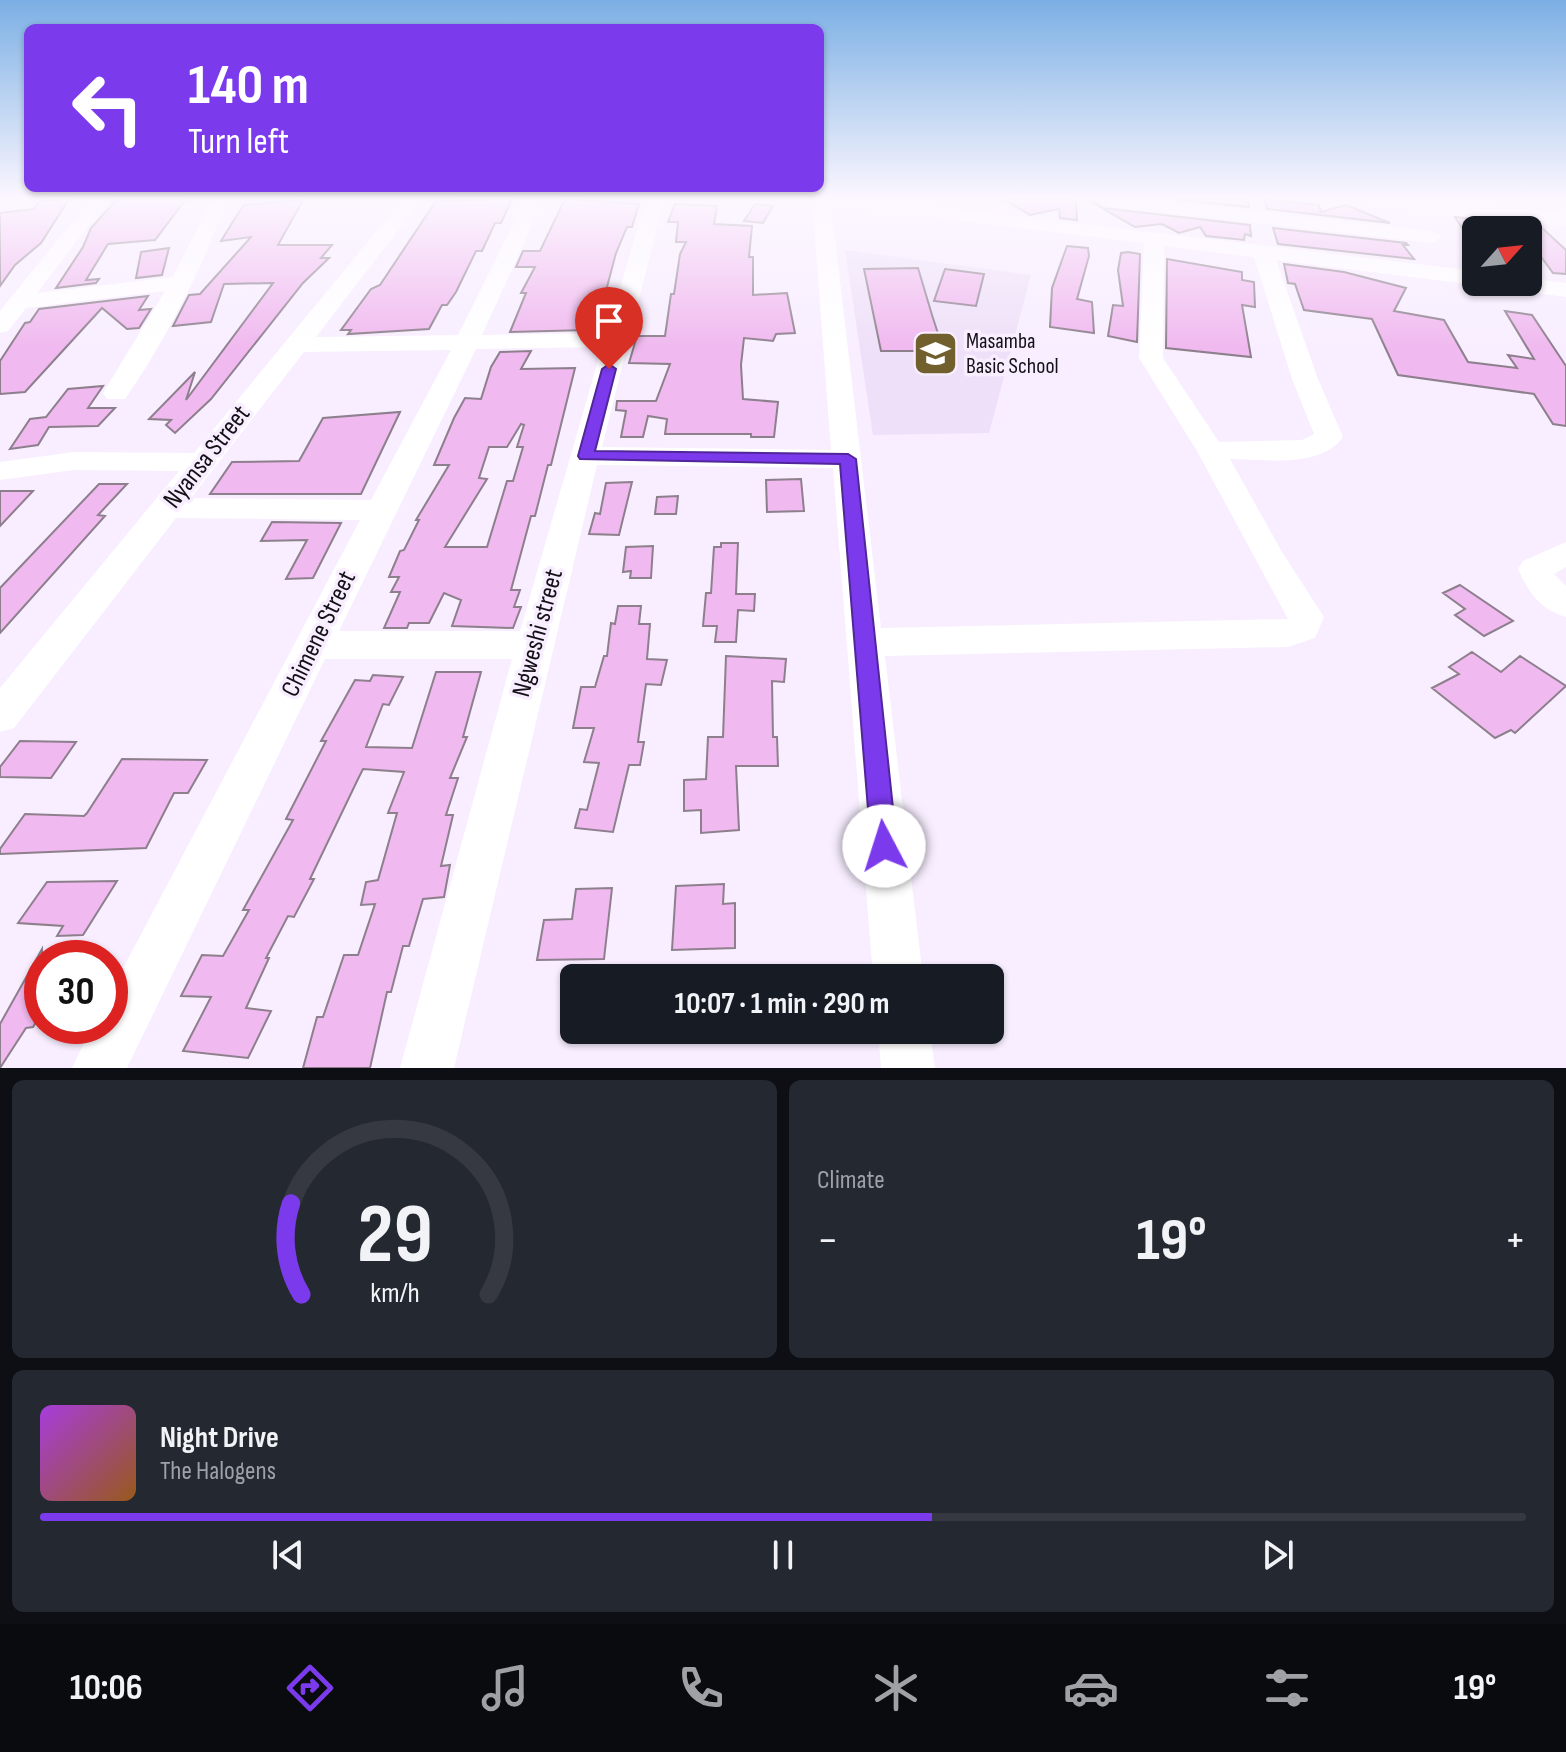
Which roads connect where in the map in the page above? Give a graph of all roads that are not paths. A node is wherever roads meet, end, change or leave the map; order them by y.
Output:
1 (61, 249) edge
2 (196, 249) edge
3 (372, 249) edge
4 (511, 249) edge
5 (642, 249) edge
6 (826, 249) edge
7 (1154, 249) edge
8 (1233, 249) edge
9 (1442, 249) edge
10 (1263, 253) junction
11 (1462, 272) edge
12 (1462, 277) edge
13 (181, 283) junction
14 (1542, 287) edge
15 (1566, 290) edge
16 (19, 302) junction
17 (0, 326) edge
18 (468, 340) junction
19 (617, 340) junction
20 (294, 345) junction
21 (116, 393) dead end
22 (1211, 451) junction
23 (586, 456) junction
24 (848, 459) junction
25 (205, 462) junction
26 (0, 471) edge
27 (168, 508) junction
28 (381, 510) junction
29 (1566, 553) edge
30 (1566, 604) edge
31 (865, 642) junction
32 (314, 645) junction
33 (534, 645) junction
34 (0, 716) edge
35 (897, 964) edge
36 (905, 1044) edge
37 (99, 1068) edge
38 (427, 1068) edge
39 (908, 1068) edge

1 - 16 street
2 - 13 street
3 - 20 street, Nyansa Street
4 - 18 street, Chimene Street
5 - 19 street, Ngweshi street
6 - 24 street
7 - 22 street
8 - 10 street
9 - 11 street
10 - 12 street
10 - 22 street
13 - 16 street
13 - 21 street
14 - 15 street
16 - 17 street
18 - 19 street
18 - 20 street
18 - 28 street, Chimene Street
19 - 23 street, Ngweshi street
20 - 25 street, Nyansa Street
22 - 31 street
23 - 24 street
23 - 33 street, Ngweshi street
24 - 31 street
25 - 26 street
25 - 27 street, Nyansa Street
27 - 28 street
27 - 34 street, Nyansa Street
28 - 32 street, Chimene Street
29 - 30 street
31 - 35 street
32 - 33 street
32 - 37 street, Chimene Street
33 - 38 street, Ngweshi street
36 - 39 street

